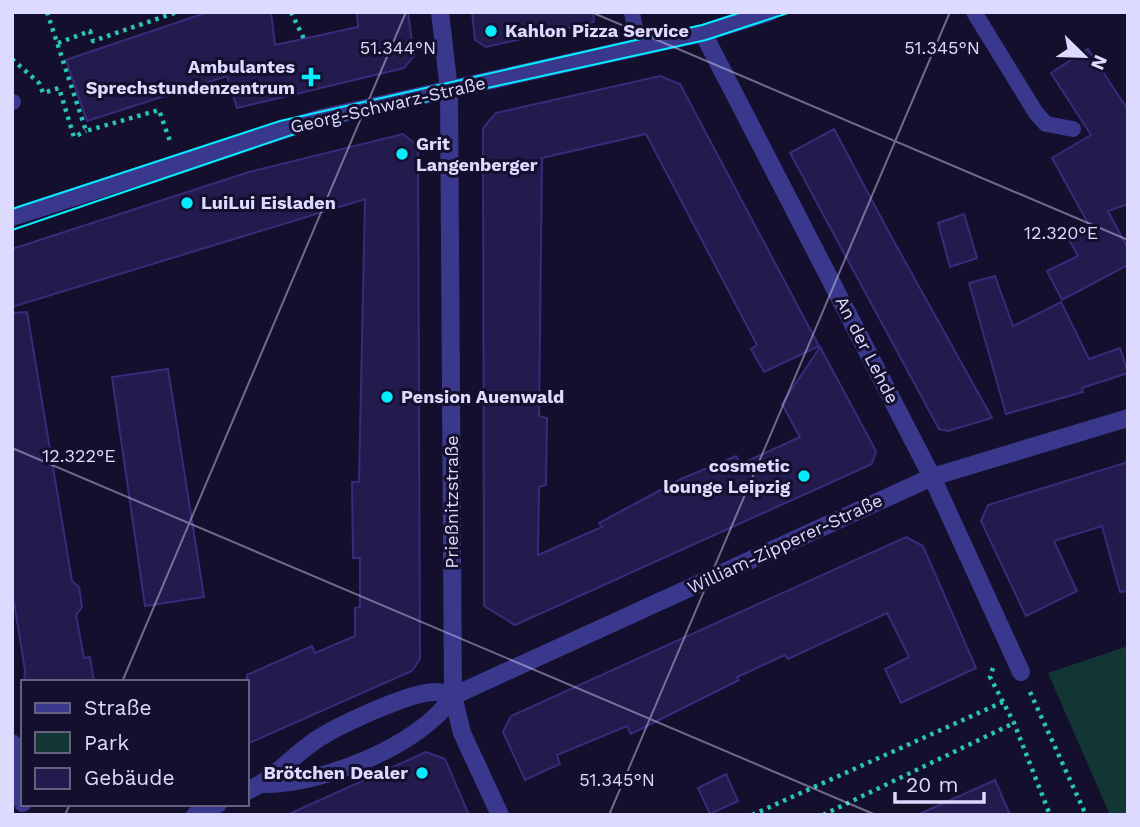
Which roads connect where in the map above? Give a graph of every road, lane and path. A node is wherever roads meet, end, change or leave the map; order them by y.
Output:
1 (47, 12) edge
2 (177, 12) edge
3 (291, 12) edge
4 (440, 12) edge
5 (770, 12) edge
6 (974, 12) edge
7 (632, 13) edge
8 (703, 33) junction
9 (304, 39) dead end
10 (58, 43) junction
11 (639, 48) junction
12 (12, 59) edge
13 (449, 90) junction
14 (1073, 129) dead end
15 (86, 131) junction
16 (177, 163) junction
17 (12, 217) edge
18 (1128, 418) edge
19 (932, 477) junction
20 (1004, 634) junction
21 (1021, 672) joint
22 (453, 696) junction
23 (1003, 702) junction
24 (1014, 723) junction
25 (12, 743) edge
26 (255, 788) edge
27 (21, 793) edge
28 (214, 806) edge
29 (195, 815) edge
30 (500, 815) edge
31 (752, 815) edge
32 (823, 815) edge
33 (1050, 815) edge
34 (1086, 815) edge

1 - 10 path
2 - 10 path
3 - 9 path
4 - 13 street, Prießnitzstraße
5 - 8 street, Georg-Schwarz-Straße
6 - 14 lane
7 - 11 lane
8 - 11 street, Georg-Schwarz-Straße
8 - 19 street, An der Lehde
10 - 15 path
11 - 13 street, Georg-Schwarz-Straße
12 - 15 path
13 - 16 street, Georg-Schwarz-Straße
13 - 22 street, Prießnitzstraße
15 - 16 path
16 - 17 street, Georg-Schwarz-Straße
18 - 19 street, William-Zipperer-Straße
19 - 20 street, An der Lehde
19 - 22 street, William-Zipperer-Straße
20 - 21 street, An der Lehde
20 - 23 path
21 - 34 path
22 - 26 street, William-Zipperer-Straße
22 - 26 street, William-Zipperer-Straße
22 - 30 street, Prießnitzstraße
23 - 24 path
23 - 31 path
24 - 32 path
24 - 33 path
25 - 27 street
28 - 29 street

